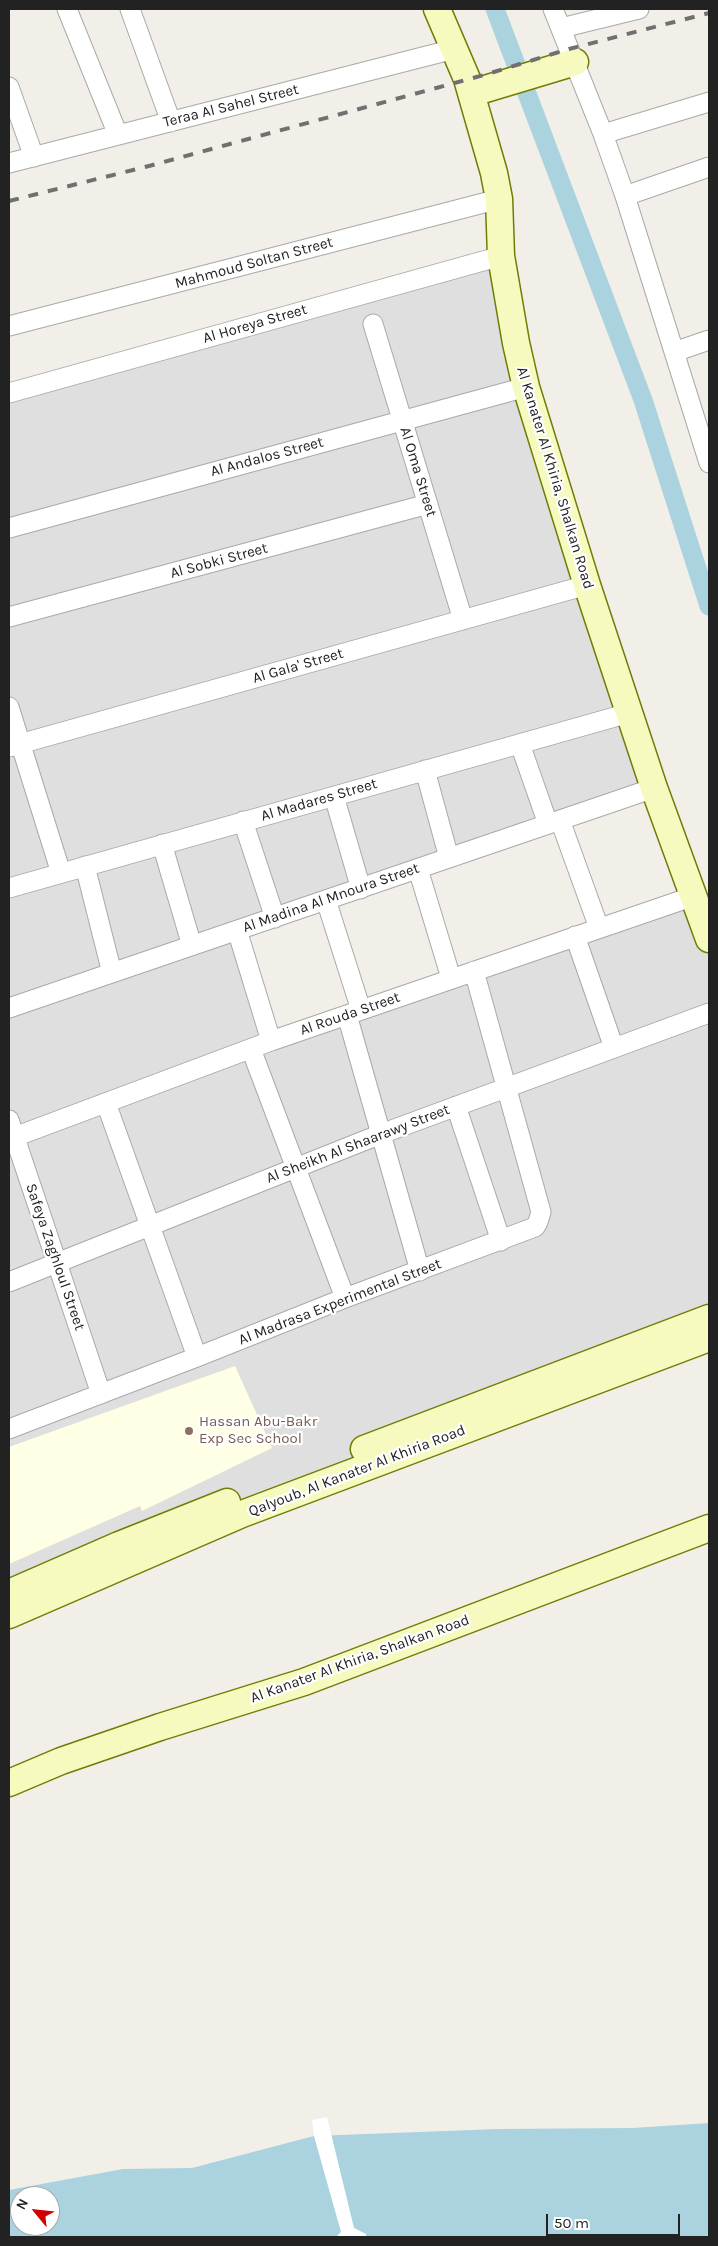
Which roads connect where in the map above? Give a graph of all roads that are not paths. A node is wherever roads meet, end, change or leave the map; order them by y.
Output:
1 (67, 9) edge
2 (130, 9) edge
3 (437, 9) edge
4 (554, 9) edge
5 (639, 9) edge
6 (561, 28) junction
7 (454, 49) junction
8 (564, 66) junction
9 (9, 87) edge
10 (480, 91) junction
11 (709, 102) edge
12 (172, 122) junction
13 (603, 134) junction
14 (118, 135) junction
15 (34, 157) junction
16 (9, 163) edge
17 (709, 167) edge
18 (625, 196) junction
19 (499, 199) junction
20 (501, 256) junction
21 (373, 324) dead end
22 (9, 326) edge
23 (709, 340) edge
24 (674, 352) junction
25 (526, 387) junction
26 (9, 393) edge
27 (403, 420) junction
28 (709, 463) edge
29 (428, 504) junction
30 (9, 528) edge
31 (587, 585) junction
32 (9, 617) edge
33 (463, 620) junction
34 (9, 707) edge
35 (629, 713) junction
36 (520, 744) junction
37 (15, 745) edge
38 (425, 770) junction
39 (654, 788) junction
40 (334, 796) junction
41 (243, 822) junction
42 (554, 822) junction
43 (162, 844) junction
44 (450, 858) junction
45 (85, 866) junction
46 (418, 869) junction
47 (61, 873) junction
48 (9, 888) edge
49 (360, 889) junction
50 (694, 896) junction
51 (326, 900) junction
52 (275, 918) junction
53 (599, 928) junction
54 (237, 930) junction
55 (576, 936) junction
56 (709, 939) edge
57 (192, 946) junction
58 (474, 971) junction
59 (112, 973) junction
60 (451, 978) junction
61 (9, 1008) edge
62 (354, 1012) junction
63 (709, 1014) edge
64 (271, 1041) junction
65 (614, 1048) junction
66 (251, 1049) junction
67 (507, 1087) junction
68 (106, 1103) junction
69 (456, 1106) junction
70 (11, 1132) edge
71 (381, 1134) junction
72 (296, 1168) junction
73 (149, 1225) junction
74 (501, 1241) junction
75 (57, 1262) junction
76 (420, 1271) junction
77 (9, 1282) edge
78 (345, 1298) junction
79 (709, 1318) edge
80 (709, 1338) edge
81 (197, 1358) junction
82 (101, 1394) junction
83 (9, 1429) edge
84 (709, 1528) edge
85 (139, 1547) junction
86 (9, 1592) edge
87 (9, 1615) edge
88 (9, 1783) edge

1 - 14 street
2 - 12 street
3 - 7 street, Al Kanater Al Khiria, Shalkan Road
4 - 6 street
5 - 6 street
6 - 8 street
7 - 10 street, Al Kanater Al Khiria, Shalkan Road
7 - 12 street, Teraa Al Sahel Street
8 - 10 street
8 - 13 street
9 - 15 street
10 - 19 street, Al Kanater Al Khiria, Shalkan Road
11 - 13 street
12 - 14 street, Teraa Al Sahel Street
13 - 18 street
14 - 15 street, Teraa Al Sahel Street
15 - 16 street, Teraa Al Sahel Street
17 - 18 street
18 - 24 street
19 - 20 street, Al Kanater Al Khiria, Shalkan Road
19 - 22 street, Mahmoud Soltan Street
20 - 25 street, Al Kanater Al Khiria, Shalkan Road
20 - 26 street, Al Horeya Street
21 - 27 street, Al Oma Street
23 - 24 street
24 - 28 street
25 - 27 street, Al Andalos Street
25 - 31 street, Al Kanater Al Khiria, Shalkan Road
27 - 29 street, Al Oma Street
27 - 30 street, Al Andalos Street
29 - 32 street, Al Sobki Street
29 - 33 street, Al Oma Street
31 - 33 street, Al Gala' Street
31 - 35 street, Al Kanater Al Khiria, Shalkan Road
33 - 37 street, Al Gala' Street
34 - 37 street
35 - 36 street, Al Madares Street
35 - 39 street, Al Kanater Al Khiria, Shalkan Road
36 - 38 street, Al Madares Street
36 - 42 street
37 - 47 street
38 - 40 street, Al Madares Street
38 - 44 street
39 - 42 street, Al Madina Al Mnoura Street
39 - 50 street, Al Kanater Al Khiria, Shalkan Road
40 - 41 street, Al Madares Street
40 - 49 street
41 - 43 street, Al Madares Street
41 - 52 street
42 - 44 street, Al Madina Al Mnoura Street
42 - 53 street
43 - 45 street, Al Madares Street
43 - 57 street
44 - 46 street, Al Madina Al Mnoura Street
45 - 47 street, Al Madares Street
45 - 59 street
46 - 49 street, Al Madina Al Mnoura Street
46 - 60 street
47 - 48 street, Al Madares Street
49 - 51 street, Al Madina Al Mnoura Street
50 - 53 street, Al Rouda Street
50 - 56 street, Al Kanater Al Khiria, Shalkan Road
51 - 52 street, Al Madina Al Mnoura Street
51 - 62 street
52 - 54 street, Al Madina Al Mnoura Street
53 - 55 street, Al Rouda Street
54 - 57 street, Al Madina Al Mnoura Street
54 - 64 street
55 - 58 street, Al Rouda Street
55 - 65 street
57 - 59 street, Al Madina Al Mnoura Street
58 - 60 street, Al Rouda Street
58 - 67 street, Al Madrasa Experimental Street
59 - 61 street, Al Madina Al Mnoura Street
60 - 62 street, Al Rouda Street
62 - 64 street, Al Rouda Street
62 - 71 street
63 - 65 street, Al Sheikh Al Shaarawy Street
64 - 66 street, Al Rouda Street
65 - 67 street, Al Sheikh Al Shaarawy Street
66 - 68 street, Al Rouda Street
66 - 72 street
67 - 69 street, Al Sheikh Al Shaarawy Street
67 - 74 street, Al Madrasa Experimental Street
68 - 70 street, Al Rouda Street
68 - 73 street
69 - 71 street, Al Sheikh Al Shaarawy Street
69 - 74 street
70 - 75 street, Safeya Zaghloul Street
71 - 72 street, Al Sheikh Al Shaarawy Street
71 - 76 street
72 - 73 street, Al Sheikh Al Shaarawy Street
72 - 78 street
73 - 75 street, Al Sheikh Al Shaarawy Street
73 - 81 street
74 - 76 street, Al Madrasa Experimental Street
75 - 77 street, Al Sheikh Al Shaarawy Street
75 - 82 street, Safeya Zaghloul Street
76 - 78 street, Al Madrasa Experimental Street
78 - 81 street, Al Madrasa Experimental Street
79 - 85 street, Qalyoub, Al Kanater Al Khiria Road
80 - 85 street, Qalyoub, Al Kanater Al Khiria Road
81 - 82 street, Al Madrasa Experimental Street
82 - 83 street, Al Madrasa Experimental Street
84 - 88 street, Al Kanater Al Khiria, Shalkan Road
85 - 86 street, Qalyoub, Al Kanater Al Khiria Road
85 - 87 street, Qalyoub, Al Kanater Al Khiria Road

